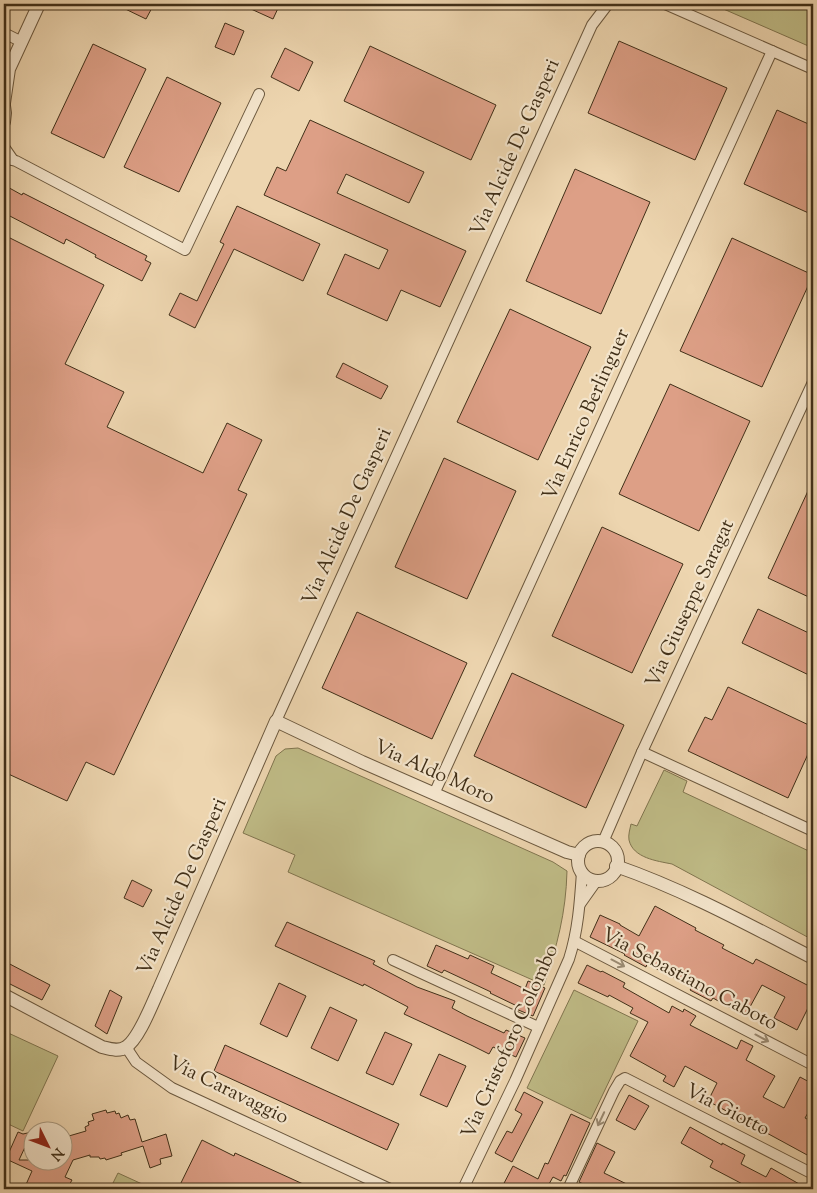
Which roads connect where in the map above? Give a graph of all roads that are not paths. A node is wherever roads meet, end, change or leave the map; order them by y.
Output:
1 (40, 4) edge
2 (608, 4) edge
3 (665, 4) edge
4 (4, 33) edge
5 (22, 42) junction
6 (772, 51) junction
7 (813, 69) edge
8 (6, 71) edge
9 (259, 94) dead end
10 (4, 105) edge
11 (4, 122) edge
12 (4, 147) edge
13 (8, 159) edge
14 (813, 382) edge
15 (276, 721) junction
16 (642, 752) junction
17 (434, 794) junction
18 (813, 831) edge
19 (603, 842) junction
20 (579, 855) junction
21 (616, 866) junction
22 (582, 872) junction
23 (597, 880) junction
24 (580, 905) junction
25 (574, 941) junction
26 (813, 958) edge
27 (393, 960) dead end
28 (4, 995) edge
29 (538, 1028) junction
30 (126, 1047) junction
31 (813, 1065) edge
32 (813, 1174) edge
33 (390, 1189) edge
34 (463, 1189) edge
35 (568, 1189) edge

1 - 5 street
2 - 15 street, Via Alcide De Gasperi
3 - 6 street
4 - 5 street
5 - 8 street
6 - 7 street
6 - 17 street, Via Enrico Berlinguer
8 - 10 street
9 - 13 street
10 - 11 street
12 - 13 street
14 - 16 street, Via Giuseppe Saragat
15 - 17 street, Via Aldo Moro
15 - 30 street, Via Alcide De Gasperi
16 - 18 street
16 - 19 street, Via Giuseppe Saragat
17 - 20 street, Via Aldo Moro
19 - 20 street
19 - 21 street
20 - 22 street
21 - 23 street
21 - 26 street
22 - 23 street
22 - 24 street, Via Cristoforo Colombo
23 - 24 street, Via Cristoforo Colombo
24 - 25 street, Via Cristoforo Colombo
25 - 29 street, Via Cristoforo Colombo
25 -> 31 street, Via Sebastiano Caboto
27 - 29 street
28 - 30 street
29 - 34 street, Via Cristoforo Colombo
30 - 33 street, Via Caravaggio
32 -> 35 street, Via Giotto

